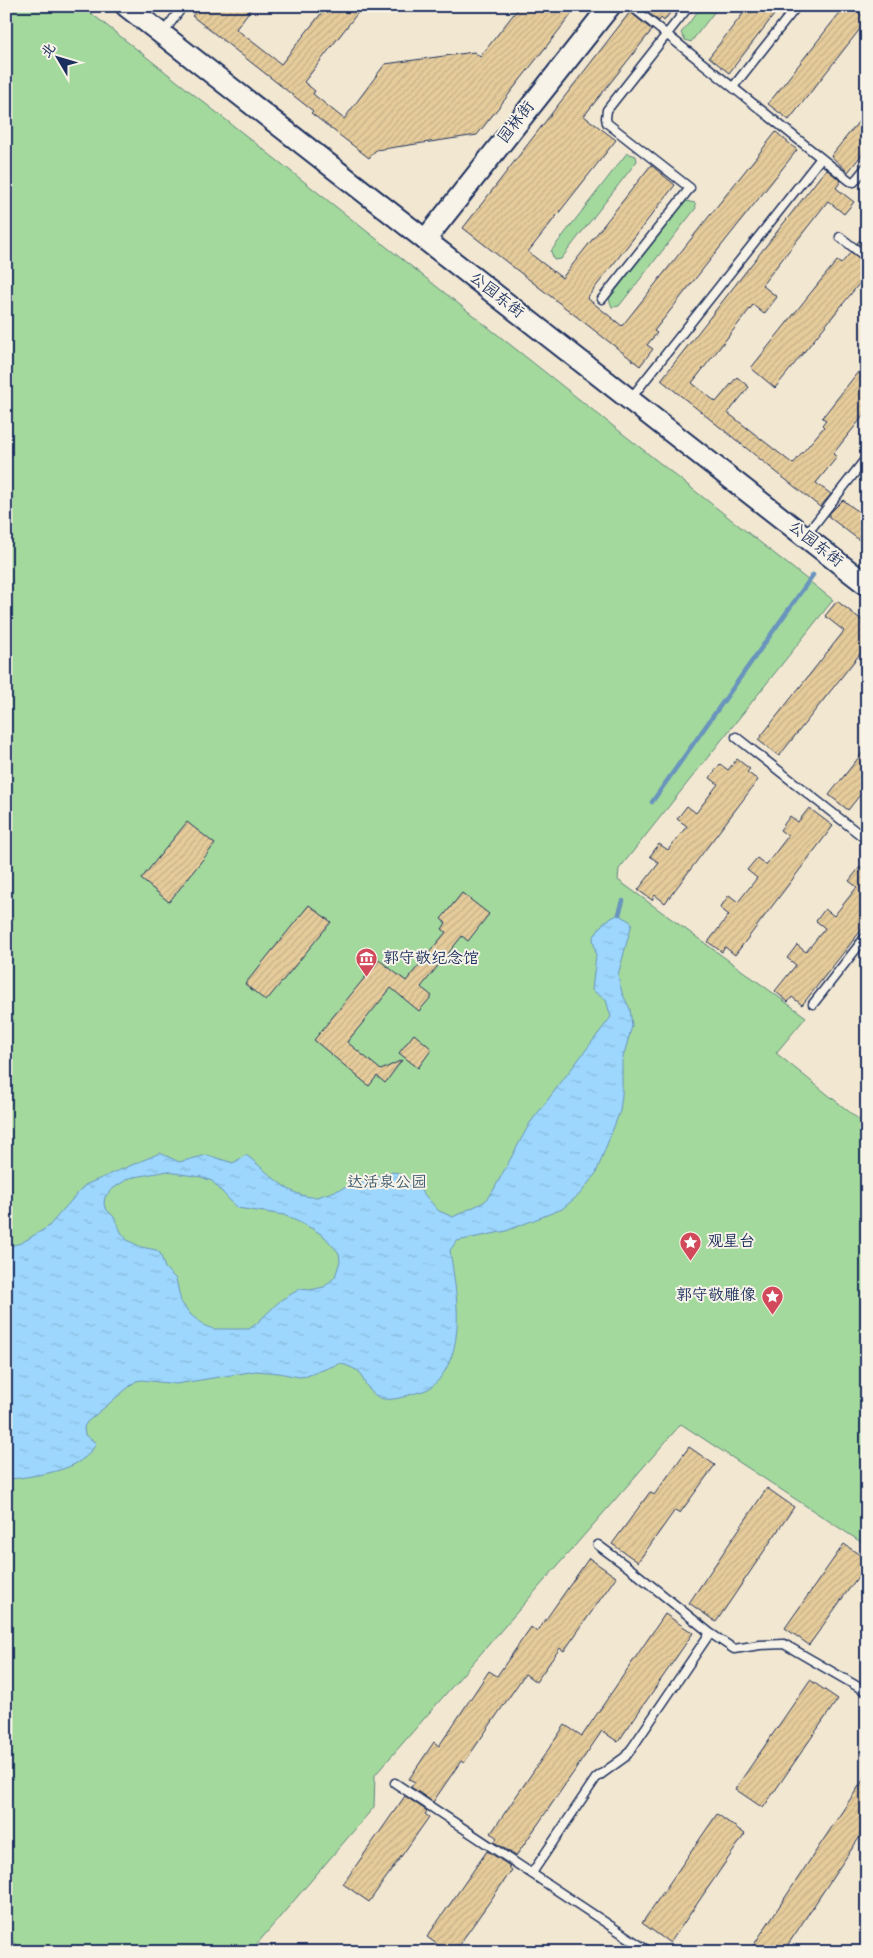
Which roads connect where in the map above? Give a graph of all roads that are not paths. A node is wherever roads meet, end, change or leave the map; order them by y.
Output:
1 (126, 6) edge
2 (183, 6) edge
3 (610, 6) edge
4 (631, 6) edge
5 (689, 6) edge
6 (797, 6) edge
7 (162, 34) junction
8 (666, 35) junction
9 (733, 88) junction
10 (821, 158) junction
11 (867, 166) edge
12 (840, 237) dead end
13 (425, 240) junction
14 (867, 258) edge
15 (602, 299) dead end
16 (629, 399) junction
17 (867, 457) edge
18 (805, 537) junction
19 (867, 585) edge
20 (736, 737) dead end
21 (867, 840) edge
22 (867, 935) edge
23 (813, 1004) dead end
24 (598, 1545) dead end
25 (710, 1633) junction
26 (867, 1692) edge
27 (395, 1783) dead end
28 (532, 1873) junction
29 (650, 1952) edge

1 - 7 street, 公园东街
2 - 7 lane
3 - 13 street, 园林街
4 - 8 lane
5 - 8 lane
6 - 9 lane
7 - 13 street, 公园东街
8 - 9 lane
8 - 15 lane
9 - 10 lane
10 - 11 lane
10 - 16 lane
12 - 14 lane
13 - 16 street, 公园东街
16 - 18 street, 公园东街
17 - 18 lane
18 - 19 street, 公园东街
20 - 21 lane
22 - 23 lane
24 - 25 lane
25 - 26 lane
25 - 28 lane
27 - 28 lane
28 - 29 lane

